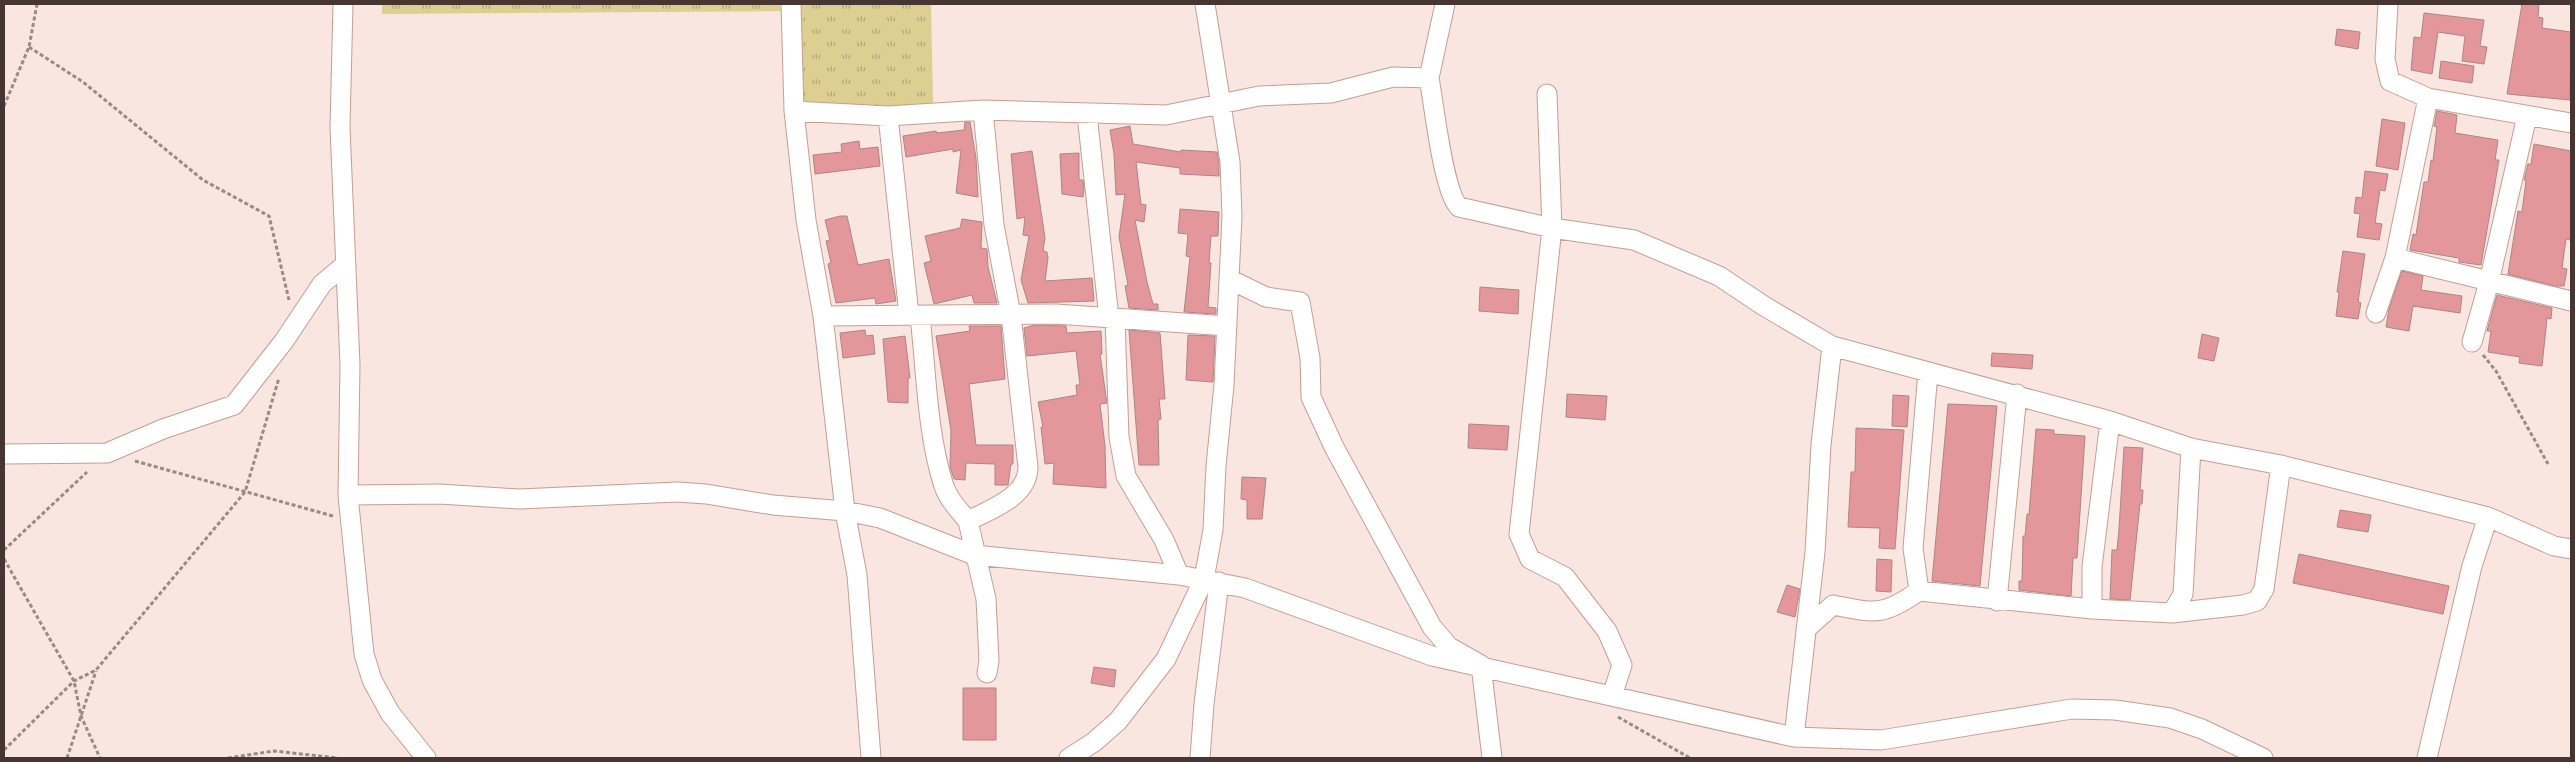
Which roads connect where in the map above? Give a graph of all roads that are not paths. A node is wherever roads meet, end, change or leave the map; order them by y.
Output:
1 (343, 4) edge
2 (791, 4) edge
3 (1205, 4) edge
4 (1446, 4) edge
5 (2388, 4) edge
6 (1429, 78) junction
7 (1547, 94) dead end
8 (2428, 98) junction
9 (1219, 105) junction
10 (983, 110) junction
11 (794, 111) junction
12 (1087, 114) junction
13 (888, 116) junction
14 (2527, 116) junction
15 (2571, 123) edge
16 (1552, 228) junction
17 (2395, 258) junction
18 (346, 264) junction
19 (1229, 279) junction
20 (2489, 282) junction
21 (2571, 301) edge
22 (2376, 313) dead end
23 (914, 315) junction
24 (1011, 315) junction
25 (823, 316) junction
26 (1112, 318) junction
27 (1227, 326) junction
28 (2472, 342) road end
29 (1832, 346) junction
30 (1928, 372) junction
31 (2017, 394) junction
32 (2110, 421) junction
33 (2191, 448) junction
34 (4, 454) edge
35 (2281, 465) junction
36 (348, 495) junction
37 (846, 511) junction
38 (2488, 516) junction
39 (968, 521) junction
40 (2571, 549) edge
41 (974, 555) junction
42 (1179, 574) junction
43 (1211, 580) junction
44 (1919, 591) junction
45 (1997, 601) junction
46 (2092, 609) junction
47 (2172, 613) junction
48 (1806, 629) junction
49 (1481, 665) junction
50 (987, 673) dead end
51 (1611, 704) junction
52 (1794, 737) junction
53 (426, 758) edge
54 (871, 758) edge
55 (1069, 758) edge
56 (1200, 758) edge
57 (1492, 758) edge
58 (2262, 758) edge
59 (2427, 758) edge

1 - 18 street
2 - 11 street
3 - 9 street
4 - 6 street
5 - 8 street
6 - 9 street
6 - 16 street
7 - 16 street
8 - 14 street
8 - 17 street
9 - 12 street
9 - 19 street
10 - 12 street
10 - 13 street
10 - 24 street
11 - 13 street
11 - 25 street
12 - 26 street
13 - 23 street
14 - 15 street
14 - 20 street
16 - 29 street
16 - 51 street
17 - 20 street
17 - 22 street
18 - 34 street
18 - 36 street
19 - 27 street
19 - 49 street
20 - 21 street
20 - 28 street
23 - 24 street
23 - 25 street
23 - 39 street
24 - 26 street
24 - 39 street
25 - 37 street
26 - 27 street
26 - 42 street
27 - 43 street
29 - 30 street
29 - 48 street
30 - 31 street
30 - 44 street
31 - 32 street
31 - 45 street
32 - 33 street
32 - 46 street
33 - 35 street
33 - 47 street
35 - 38 street
35 - 47 street
36 - 37 street
36 - 53 street
37 - 41 street
37 - 54 street
38 - 40 street
38 - 59 street
39 - 41 street
41 - 42 street
41 - 50 street
42 - 43 street
43 - 49 street
43 - 55 street
43 - 56 street
44 - 45 street
44 - 48 street
45 - 46 street
46 - 47 street
48 - 52 street
49 - 51 street
49 - 57 street
51 - 52 street
52 - 58 street

